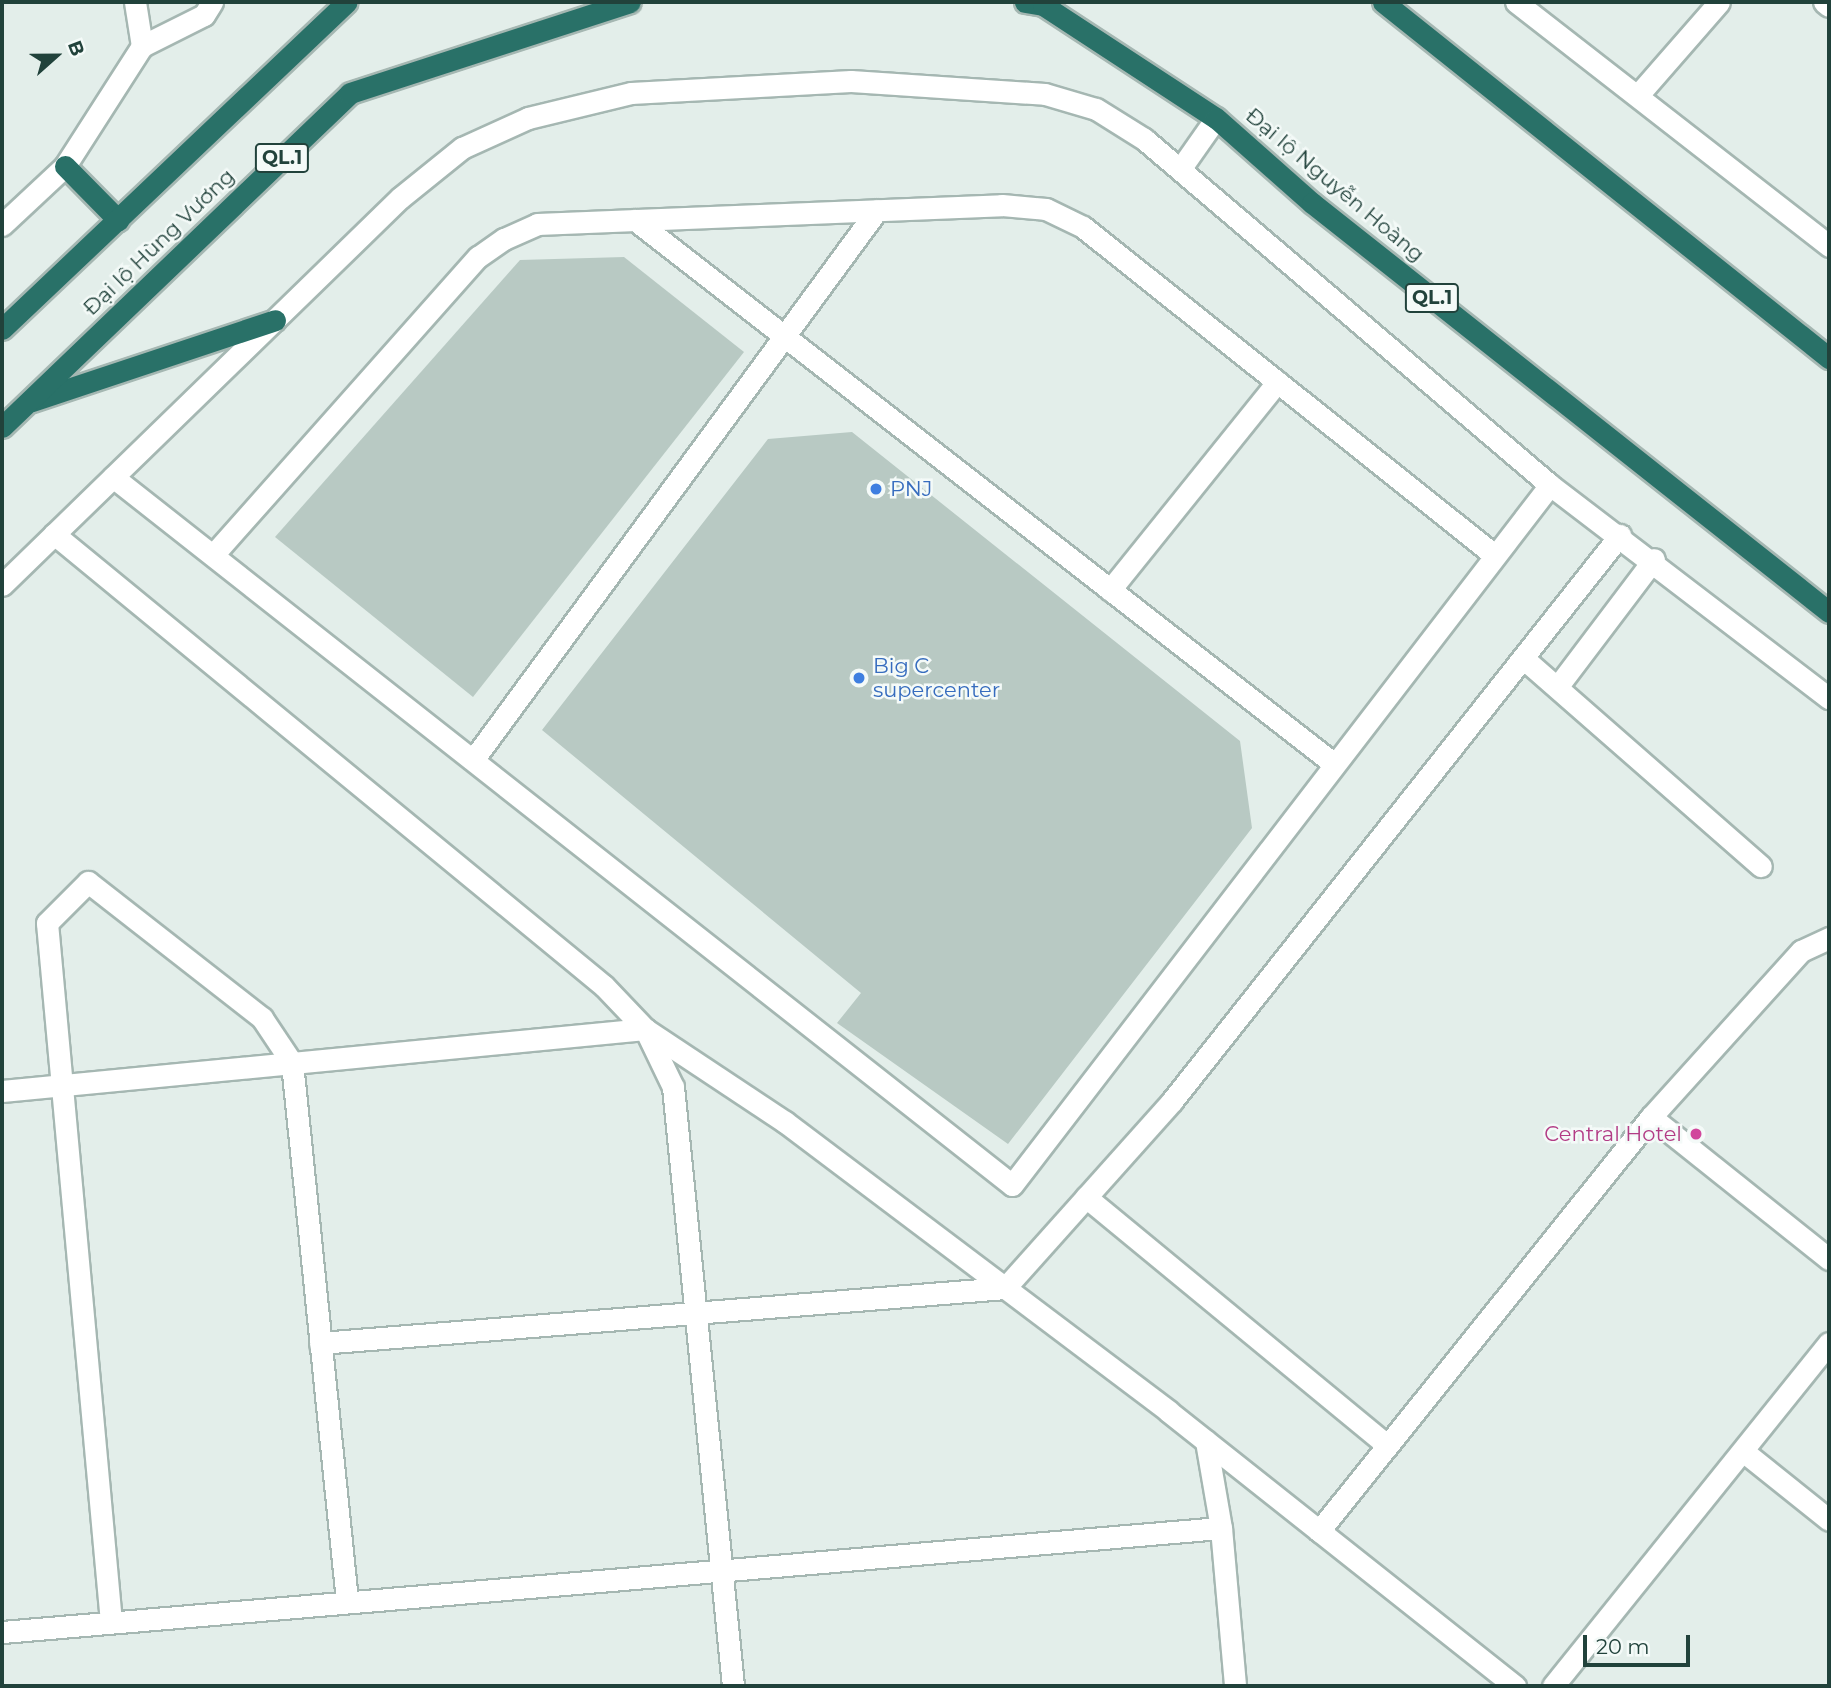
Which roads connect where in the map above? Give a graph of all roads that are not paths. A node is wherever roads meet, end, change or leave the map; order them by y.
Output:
1 (135, 2) edge
2 (212, 2) edge
3 (346, 2) edge
4 (631, 2) edge
5 (1025, 2) edge
6 (1383, 2) edge
7 (1516, 2) edge
8 (1719, 2) edge
9 (1824, 2) edge
10 (1829, 6) edge
11 (142, 46) junction
12 (1638, 95) junction
13 (1216, 118) junction
14 (65, 166) junction
15 (1181, 168) junction
16 (877, 210) junction
17 (118, 220) junction
18 (635, 220) junction
19 (2, 225) edge
20 (1829, 246) edge
21 (275, 320) junction
22 (2, 329) edge
23 (783, 335) junction
24 (1829, 358) edge
25 (1277, 382) junction
26 (27, 403) junction
27 (2, 427) edge
28 (113, 477) junction
29 (1550, 485) junction
30 (54, 534) junction
31 (1620, 535) junction
32 (1493, 554) junction
33 (213, 555) junction
34 (1654, 559) junction
35 (2, 584) edge
36 (1110, 590) junction
37 (1829, 612) edge
38 (1523, 658) junction
39 (1558, 687) junction
40 (1829, 698) edge
41 (472, 760) junction
42 (1333, 763) junction
43 (1761, 866) dead end
44 (1829, 938) edge
45 (645, 1029) junction
46 (292, 1063) junction
47 (62, 1085) junction
48 (2, 1090) edge
49 (1651, 1117) junction
50 (1086, 1197) junction
51 (1829, 1259) edge
52 (1005, 1288) junction
53 (695, 1310) junction
54 (320, 1343) junction
55 (1829, 1343) edge
56 (1206, 1441) junction
57 (1387, 1445) junction
58 (1743, 1451) junction
59 (1829, 1520) edge
60 (1220, 1528) junction
61 (1319, 1531) junction
62 (721, 1567) junction
63 (347, 1601) junction
64 (111, 1622) junction
65 (2, 1632) edge
66 (733, 1686) edge
67 (1235, 1686) edge
68 (1515, 1686) edge
69 (1553, 1686) edge

1 - 11 street
2 - 11 street
3 - 17 highway, Đại lộ Hùng Vương
4 - 26 highway, Đại lộ Hùng Vương / QL.1
5 - 13 highway, Đại lộ Nguyễn Hoàng / QL.1
6 - 24 highway
7 - 12 street
8 - 12 street
9 - 10 street
11 - 14 street
12 - 20 street
13 - 15 street
13 - 37 highway, Đại lộ Nguyễn Hoàng / QL.1
14 - 17 highway
14 - 19 street
15 - 21 street
15 - 29 street
16 - 18 street
16 - 23 street
16 - 25 street
17 - 22 highway, Đại lộ Hùng Vương
18 - 23 street
18 - 33 street
21 - 26 highway
21 - 28 street
23 - 36 street
23 - 41 street
25 - 32 street
25 - 36 street
26 - 27 highway, Đại lộ Hùng Vương / QL.1
28 - 30 street
28 - 33 street
29 - 31 street
29 - 32 street
30 - 35 street
30 - 45 street
31 - 34 street
31 - 38 street
32 - 42 street
33 - 41 street
34 - 39 street
34 - 40 street
36 - 42 street
38 - 39 street
38 - 50 street
39 - 43 street
41 - 42 street
44 - 49 street
45 - 46 street
45 - 52 street
45 - 53 street
46 - 47 street
46 - 47 street
46 - 54 street
47 - 48 street
47 - 64 street
49 - 51 street
49 - 57 street
50 - 52 street
50 - 57 street
52 - 53 street
52 - 56 street
53 - 54 street
53 - 62 street
54 - 63 street
55 - 58 street
56 - 60 street
56 - 61 street
57 - 61 street
58 - 59 street
58 - 69 street
60 - 62 street
60 - 67 street
61 - 68 street
62 - 63 street
62 - 66 street
63 - 64 street
64 - 65 street

